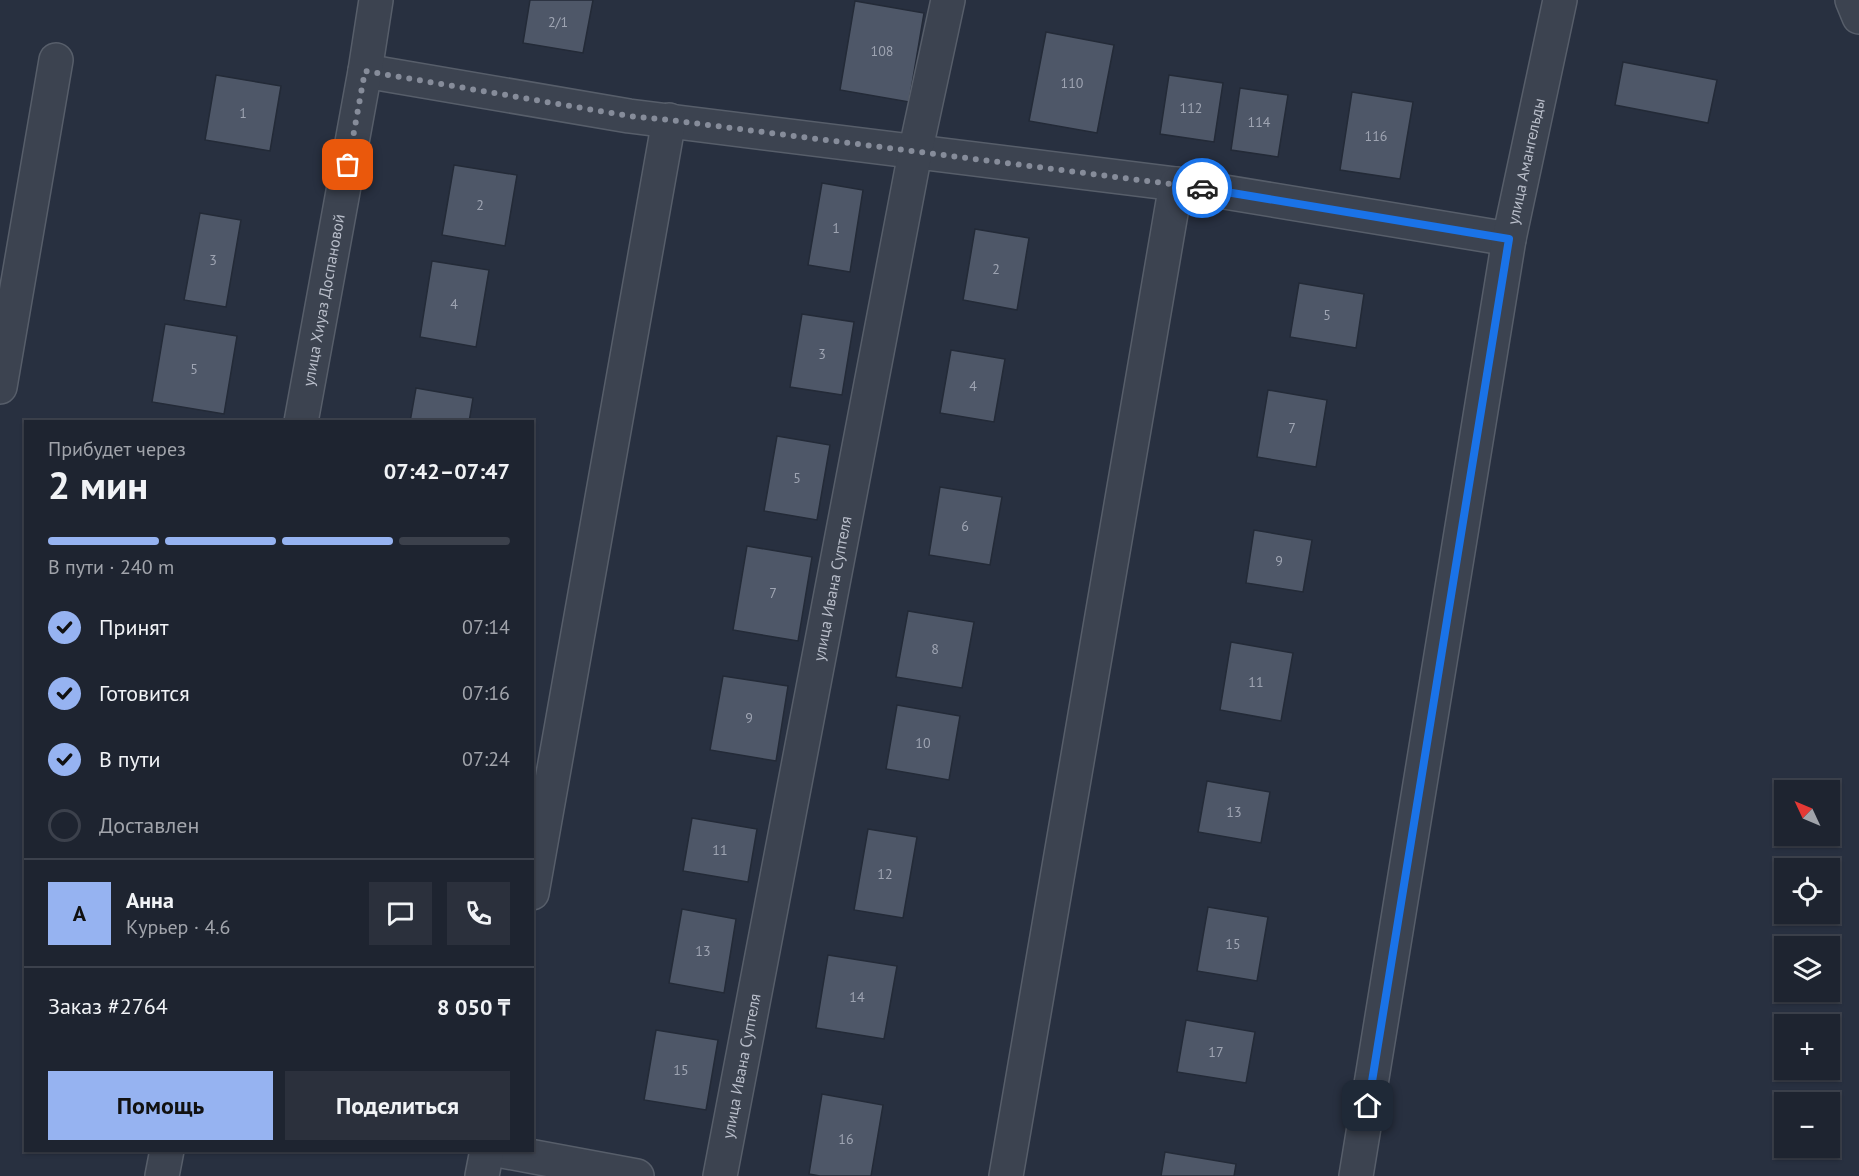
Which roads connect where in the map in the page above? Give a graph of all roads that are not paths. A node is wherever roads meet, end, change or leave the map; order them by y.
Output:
1 (376, 0) edge
2 (948, 0) edge
3 (1560, 0) edge
4 (1851, 0) edge
5 (1859, 17) edge
6 (56, 60) dead end
7 (365, 71) junction
8 (669, 120) junction
9 (915, 153) junction
10 (1176, 184) junction
11 (1509, 239) junction
12 (0, 387) edge
13 (301, 420) edge
14 (534, 882) edge
15 (167, 1152) edge
16 (487, 1152) edge
17 (508, 1152) edge
18 (162, 1176) edge
19 (482, 1176) edge
20 (637, 1176) edge
21 (720, 1176) edge
22 (1006, 1176) edge
23 (1356, 1176) edge

1 - 7 street, улица Хиуаз Доспановой
2 - 9 street, улица Ивана Суптеля
3 - 11 street, улица Амангельды
4 - 5 street
6 - 12 street
7 - 8 street
7 - 13 street, улица Хиуаз Доспановой
8 - 9 street
8 - 14 street
9 - 10 street
9 - 21 street, улица Ивана Суптеля
10 - 11 street
10 - 22 street
11 - 23 street, улица Амангельды
15 - 18 street
16 - 19 street
17 - 20 street

